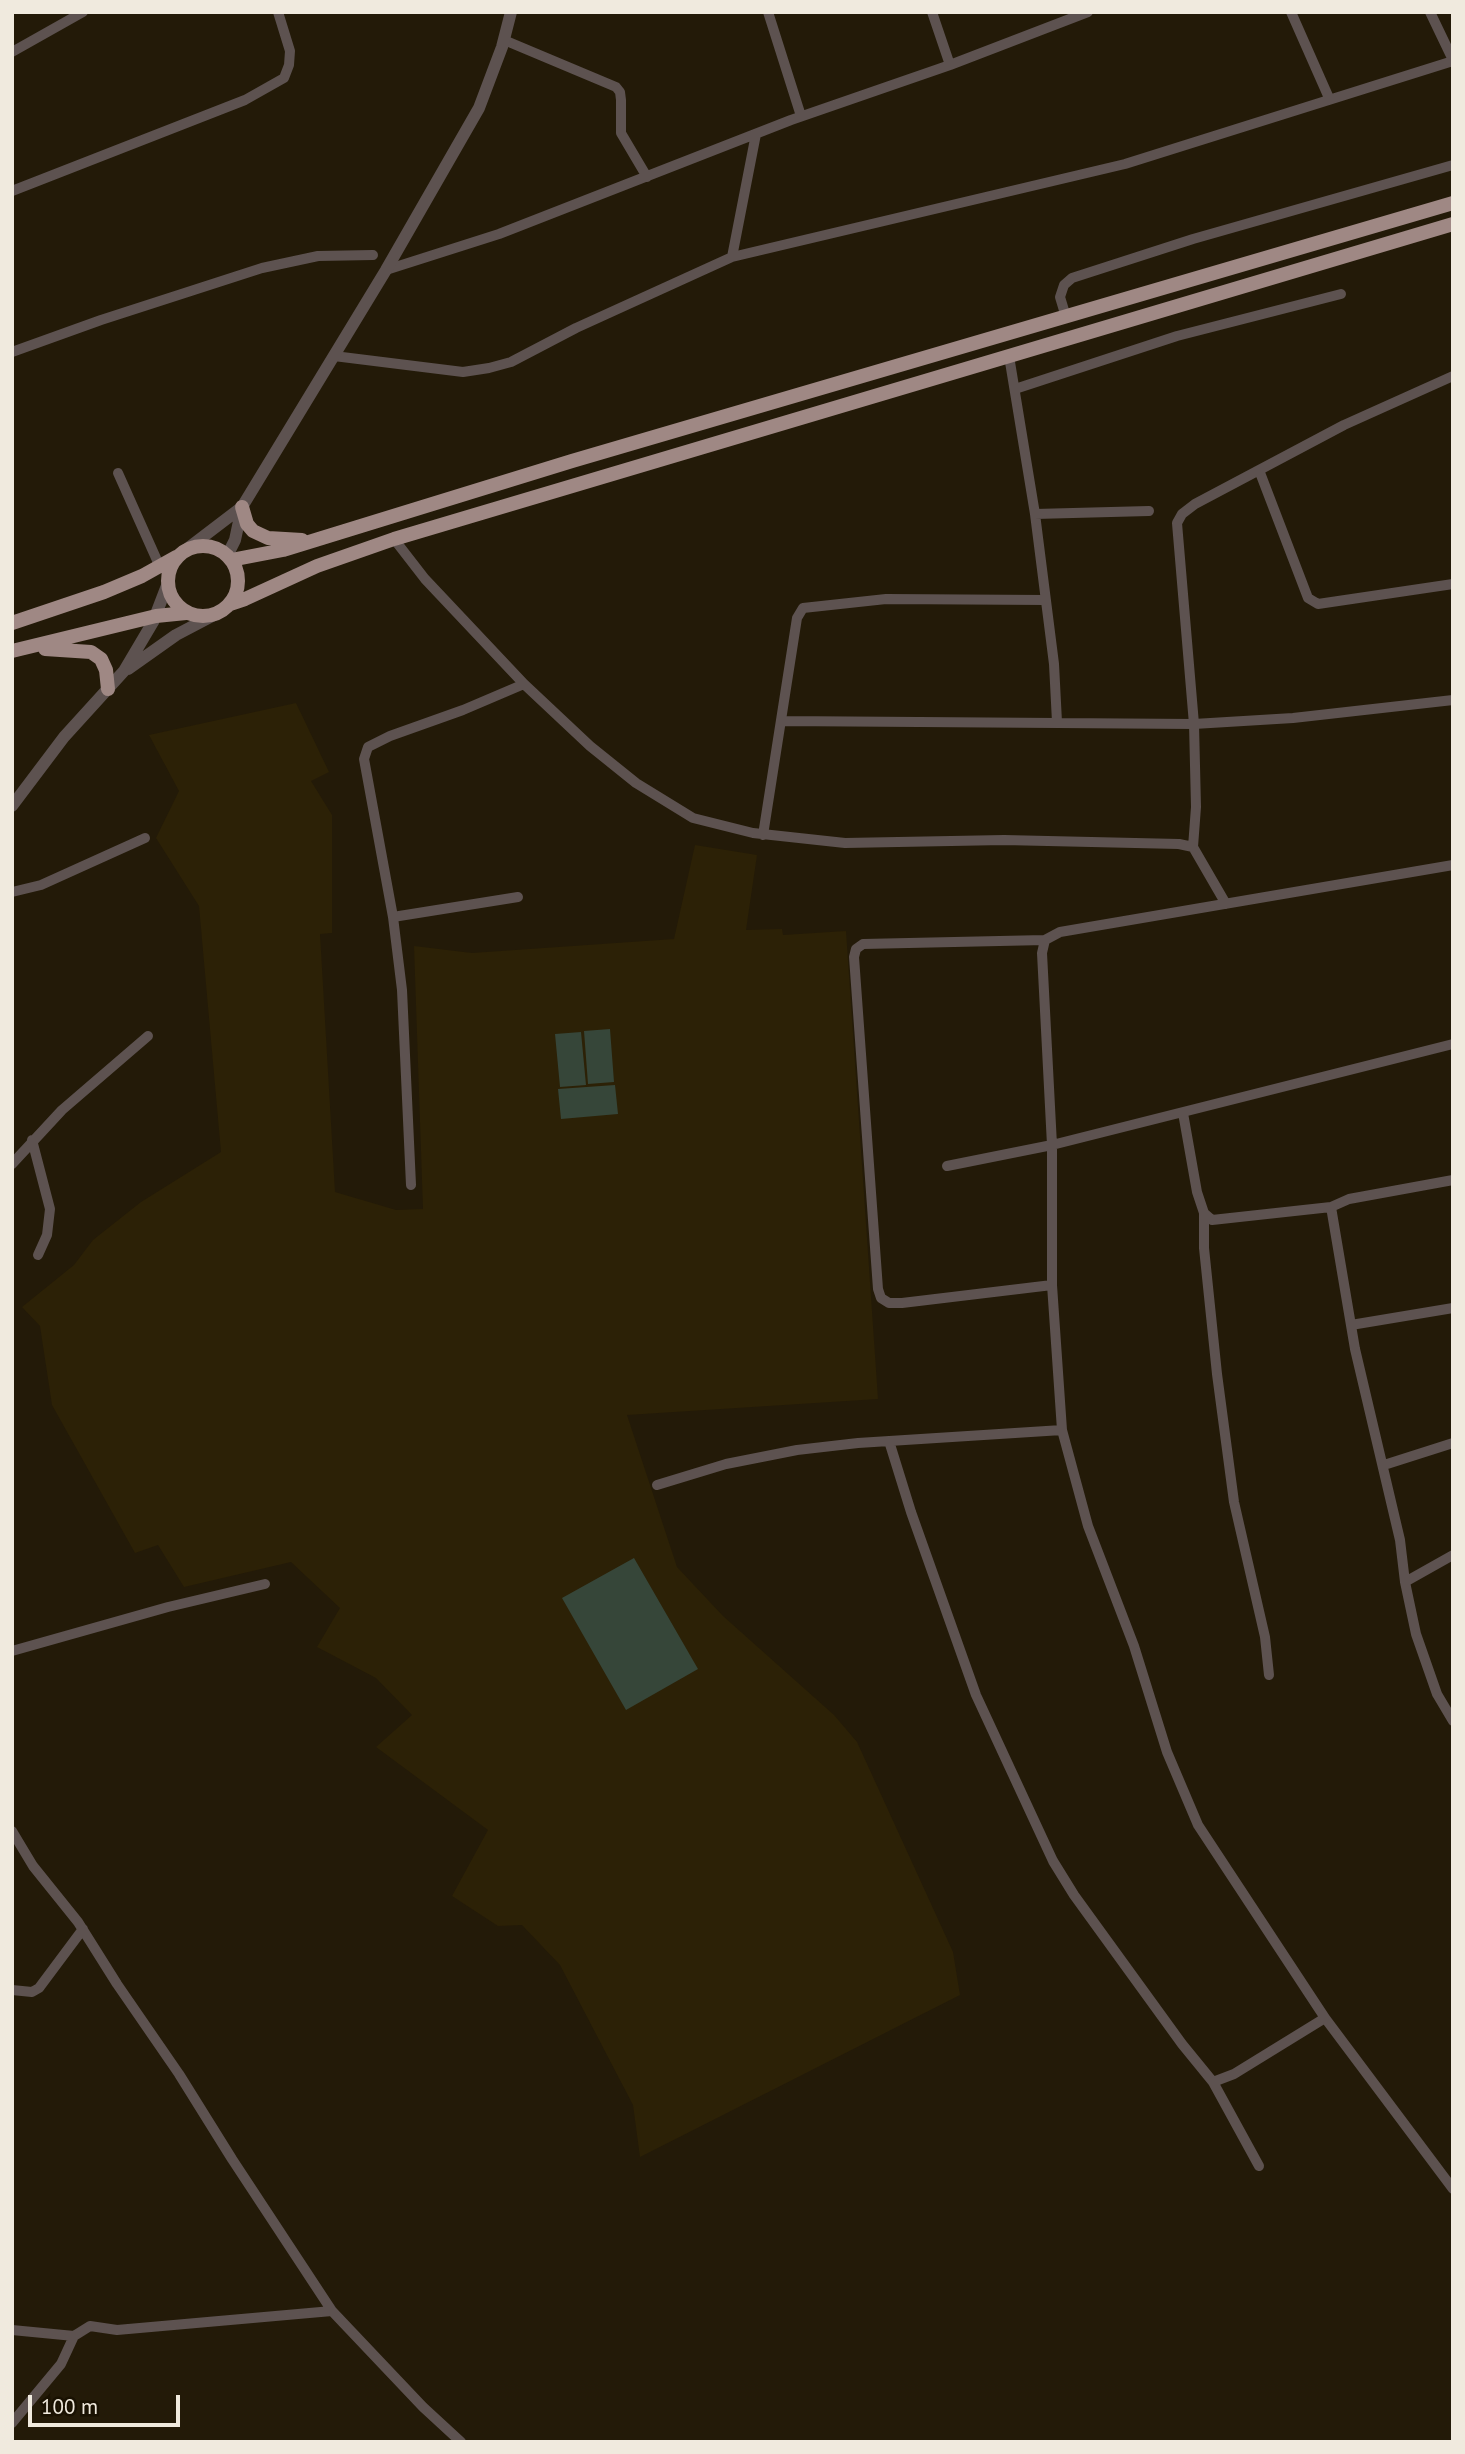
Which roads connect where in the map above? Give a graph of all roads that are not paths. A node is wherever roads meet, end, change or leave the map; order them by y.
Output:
1 (83, 12) edge
2 (278, 12) edge
3 (511, 12) edge
4 (768, 12) edge
5 (932, 12) edge
6 (1088, 12) edge
7 (1292, 12) edge
8 (1430, 12) edge
9 (504, 40) junction
10 (12, 52) edge
11 (1453, 60) edge
12 (950, 65) junction
13 (1329, 98) junction
14 (801, 116) junction
15 (756, 134) junction
16 (1453, 165) edge
17 (647, 177) junction
18 (12, 191) edge
19 (1453, 203) edge
20 (1453, 224) edge
21 (373, 254) dead end
22 (732, 257) junction
23 (386, 270) junction
24 (1341, 294) dead end
25 (1066, 317) junction
26 (12, 352) edge
27 (334, 356) junction
28 (1009, 356) junction
29 (1453, 376) edge
30 (1015, 390) junction
31 (1259, 470) junction
32 (118, 473) dead end
33 (242, 507) junction
34 (1149, 511) dead end
35 (1035, 514) junction
36 (394, 539) junction
37 (310, 540) junction
38 (180, 554) junction
39 (229, 558) junction
40 (160, 567) junction
41 (168, 583) junction
42 (1453, 584) edge
43 (1046, 600) junction
44 (230, 604) junction
45 (186, 613) junction
46 (216, 614) junction
47 (156, 616) junction
48 (12, 623) edge
49 (17, 650) edge
50 (124, 671) junction
51 (524, 684) junction
52 (108, 689) junction
53 (1453, 700) edge
54 (781, 720) junction
55 (1058, 722) junction
56 (1194, 724) junction
57 (12, 806) edge
58 (763, 835) junction
59 (145, 838) dead end
60 (1193, 847) junction
61 (1453, 865) edge
62 (12, 892) edge
63 (518, 897) dead end
64 (1226, 904) junction
65 (393, 917) junction
66 (1045, 940) junction
67 (148, 1037) dead end
68 (1453, 1044) edge
69 (1183, 1113) junction
70 (32, 1140) junction
71 (1052, 1145) junction
72 (12, 1164) edge
73 (947, 1167) dead end
74 (1453, 1181) edge
75 (411, 1185) dead end
76 (1331, 1207) junction
77 (1204, 1213) junction
78 (38, 1255) dead end
79 (1052, 1285) junction
80 (1453, 1308) edge
81 (1351, 1325) junction
82 (1062, 1430) junction
83 (889, 1441) junction
84 (1453, 1443) edge
85 (1384, 1465) junction
86 (657, 1485) dead end
87 (1453, 1555) edge
88 (1405, 1582) junction
89 (265, 1584) dead end
90 (12, 1651) edge
91 (1269, 1675) dead end
92 (1453, 1721) edge
93 (12, 1830) edge
94 (82, 1929) junction
95 (12, 1990) edge
96 (1325, 2018) junction
97 (1213, 2082) junction
98 (1259, 2166) dead end
99 (1453, 2189) edge
100 (332, 2311) junction
101 (12, 2330) edge
102 (74, 2336) junction
103 (12, 2423) edge
104 (461, 2442) edge

1 - 10 street
2 - 18 street
3 - 9 street
4 - 14 street
5 - 12 street
6 - 12 street
7 - 13 street
8 - 11 street
9 - 17 street
9 - 23 street
11 - 13 street
12 - 14 street
13 - 22 street
14 - 15 street
15 - 17 street
15 - 22 street
16 - 25 street
17 - 23 street
19 - 25 main road
20 - 28 main road
21 - 26 street
22 - 27 street
23 - 27 street
24 - 30 street
25 - 37 main road
27 - 33 street
28 - 30 street
28 - 36 main road
29 - 31 street
30 - 35 street
31 - 42 street
31 - 56 street
32 - 40 street
33 - 37 main road
33 - 38 street
33 - 39 street
34 - 35 street
35 - 43 street
36 - 44 main road
36 - 51 street
37 - 39 main road
38 - 39 main road
38 - 40 main road
38 - 41 main road
39 - 44 main road
40 - 48 main road
41 - 45 main road
41 - 47 street
43 - 54 street
43 - 55 street
44 - 46 main road
45 - 46 main road
45 - 47 main road
46 - 50 street
47 - 49 main road
47 - 50 street
49 - 52 main road
50 - 52 street
51 - 58 street
51 - 65 street
52 - 57 street
53 - 56 street
54 - 55 street
54 - 58 street
55 - 56 street
56 - 60 street
58 - 60 street
59 - 62 street
60 - 64 street
61 - 64 street
63 - 65 street
64 - 66 street
65 - 75 street
66 - 71 street
66 - 79 street
67 - 70 street
68 - 69 street
69 - 71 street
69 - 77 street
70 - 72 street
70 - 78 street
71 - 73 street
71 - 79 street
74 - 76 street
76 - 77 street
76 - 81 street
77 - 91 street
79 - 82 street
80 - 81 street
81 - 85 street
82 - 83 street
82 - 96 street
83 - 86 street
83 - 97 street
84 - 85 street
85 - 88 street
87 - 88 street
88 - 92 street
89 - 90 street
93 - 94 street
94 - 95 street
94 - 100 street
96 - 97 street
96 - 99 street
97 - 98 street
100 - 102 street
100 - 104 street
101 - 102 street
102 - 103 street

